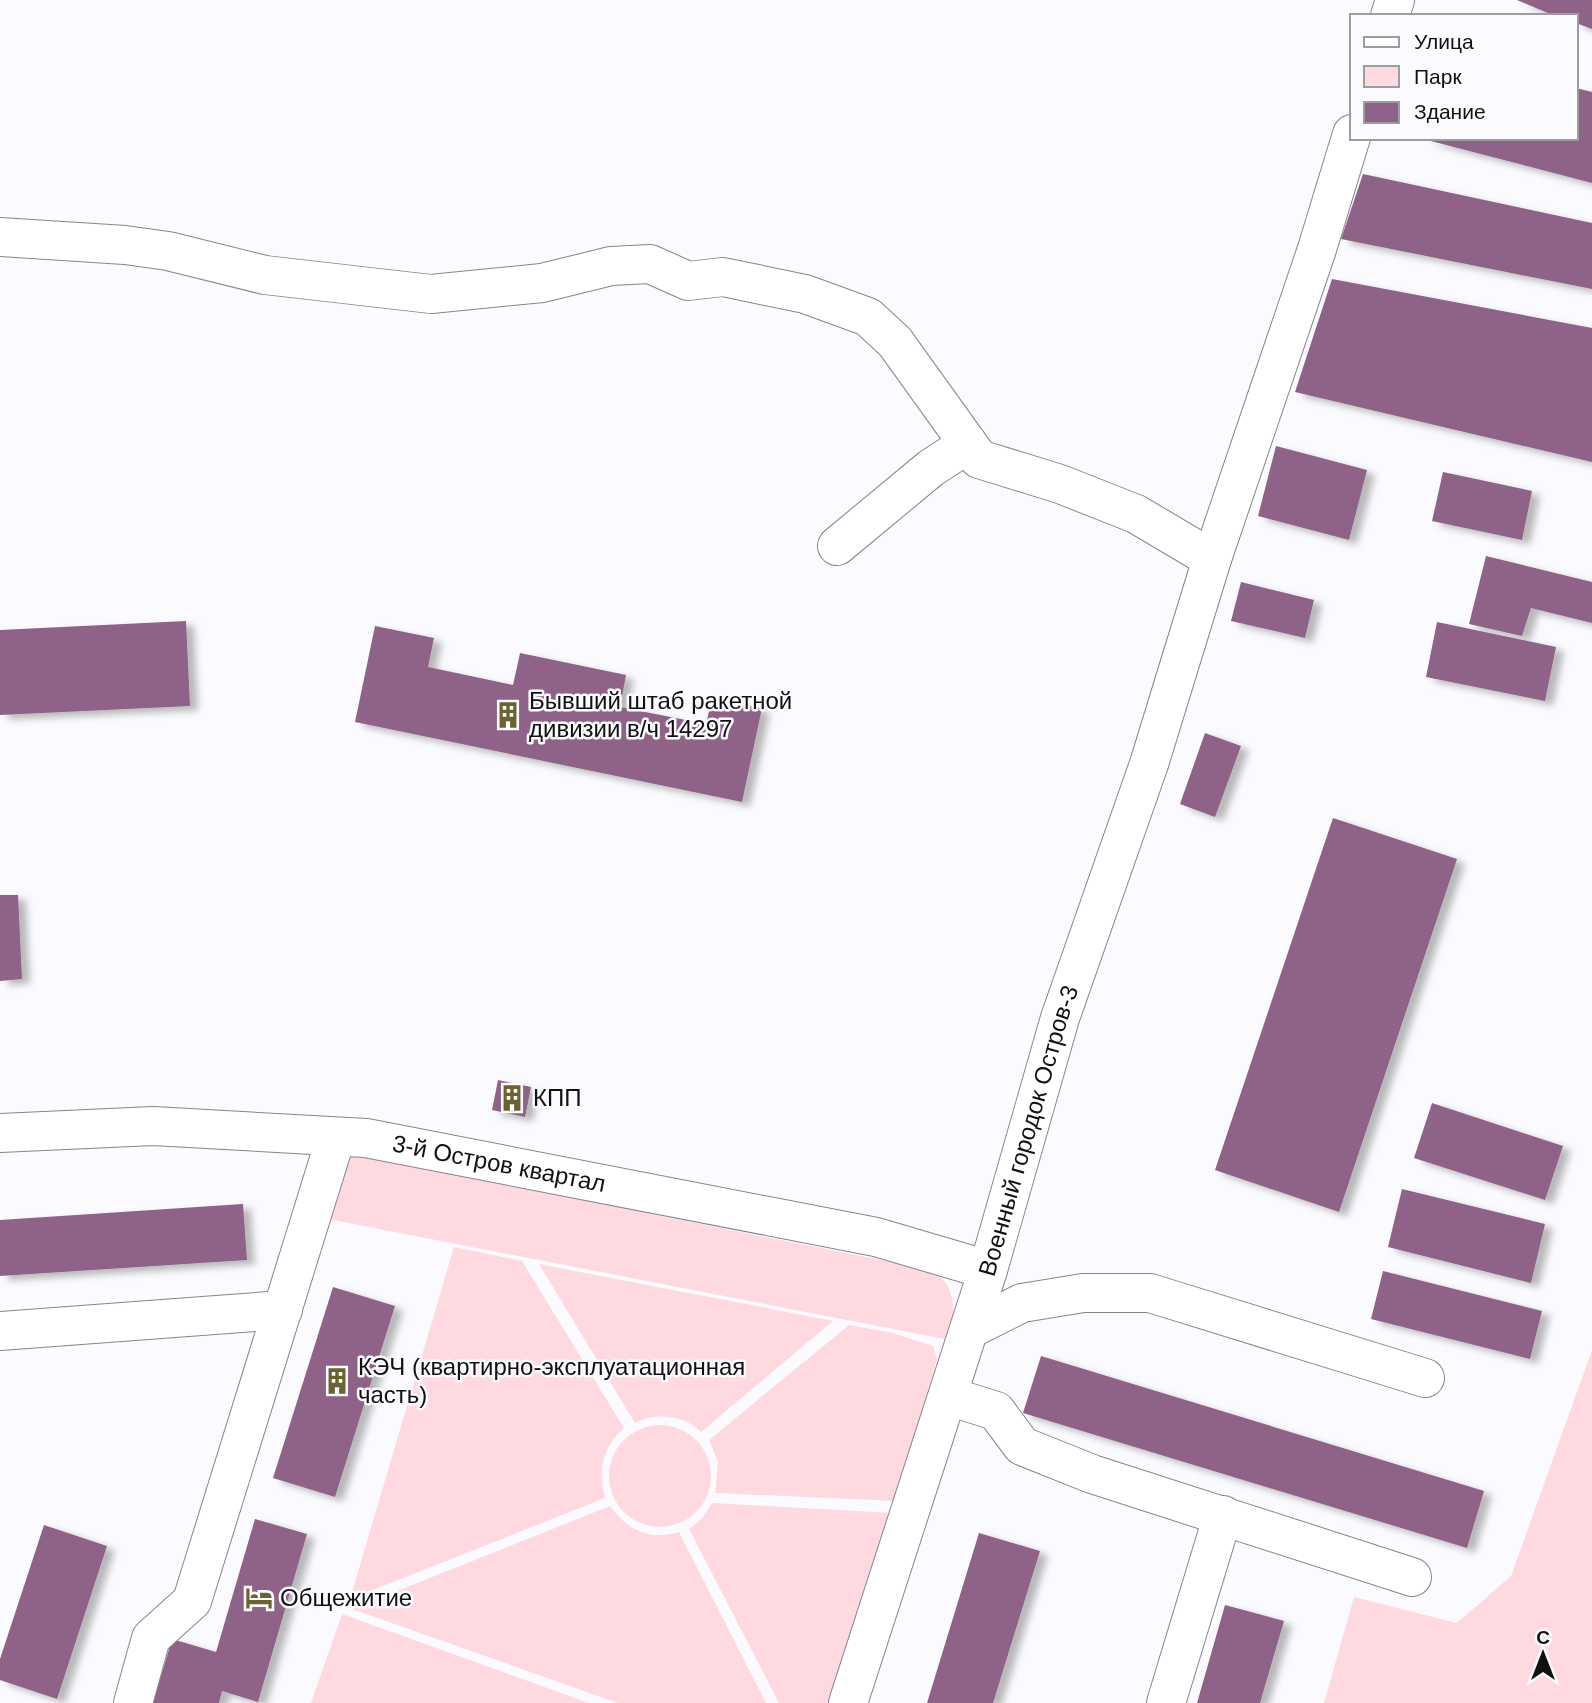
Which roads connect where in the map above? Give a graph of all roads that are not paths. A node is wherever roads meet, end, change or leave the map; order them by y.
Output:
1 (1350, 140) edge
2 (0, 237) edge
3 (968, 444) junction
4 (837, 546) dead end
5 (1212, 559) junction
6 (0, 1133) edge
7 (336, 1137) junction
8 (988, 1270) junction
9 (283, 1310) junction
10 (970, 1329) junction
11 (0, 1331) edge
12 (1425, 1378) dead end
13 (948, 1396) junction
14 (1223, 1515) junction
15 (1412, 1577) dead end
16 (133, 1703) edge
17 (848, 1703) edge
18 (1166, 1703) edge

1 - 5 street, Военный городок Остров-3
2 - 3 street
3 - 4 street
3 - 5 street
5 - 8 street, Военный городок Остров-3
6 - 7 street, 3-й Остров квартал
7 - 8 street, 3-й Остров квартал
7 - 9 street
8 - 10 street, Военный городок Остров-3
9 - 11 street
9 - 16 street
10 - 12 street
10 - 13 street, Военный городок Остров-3
13 - 14 street
13 - 17 street, Военный городок Остров-3
14 - 15 street
14 - 18 street

